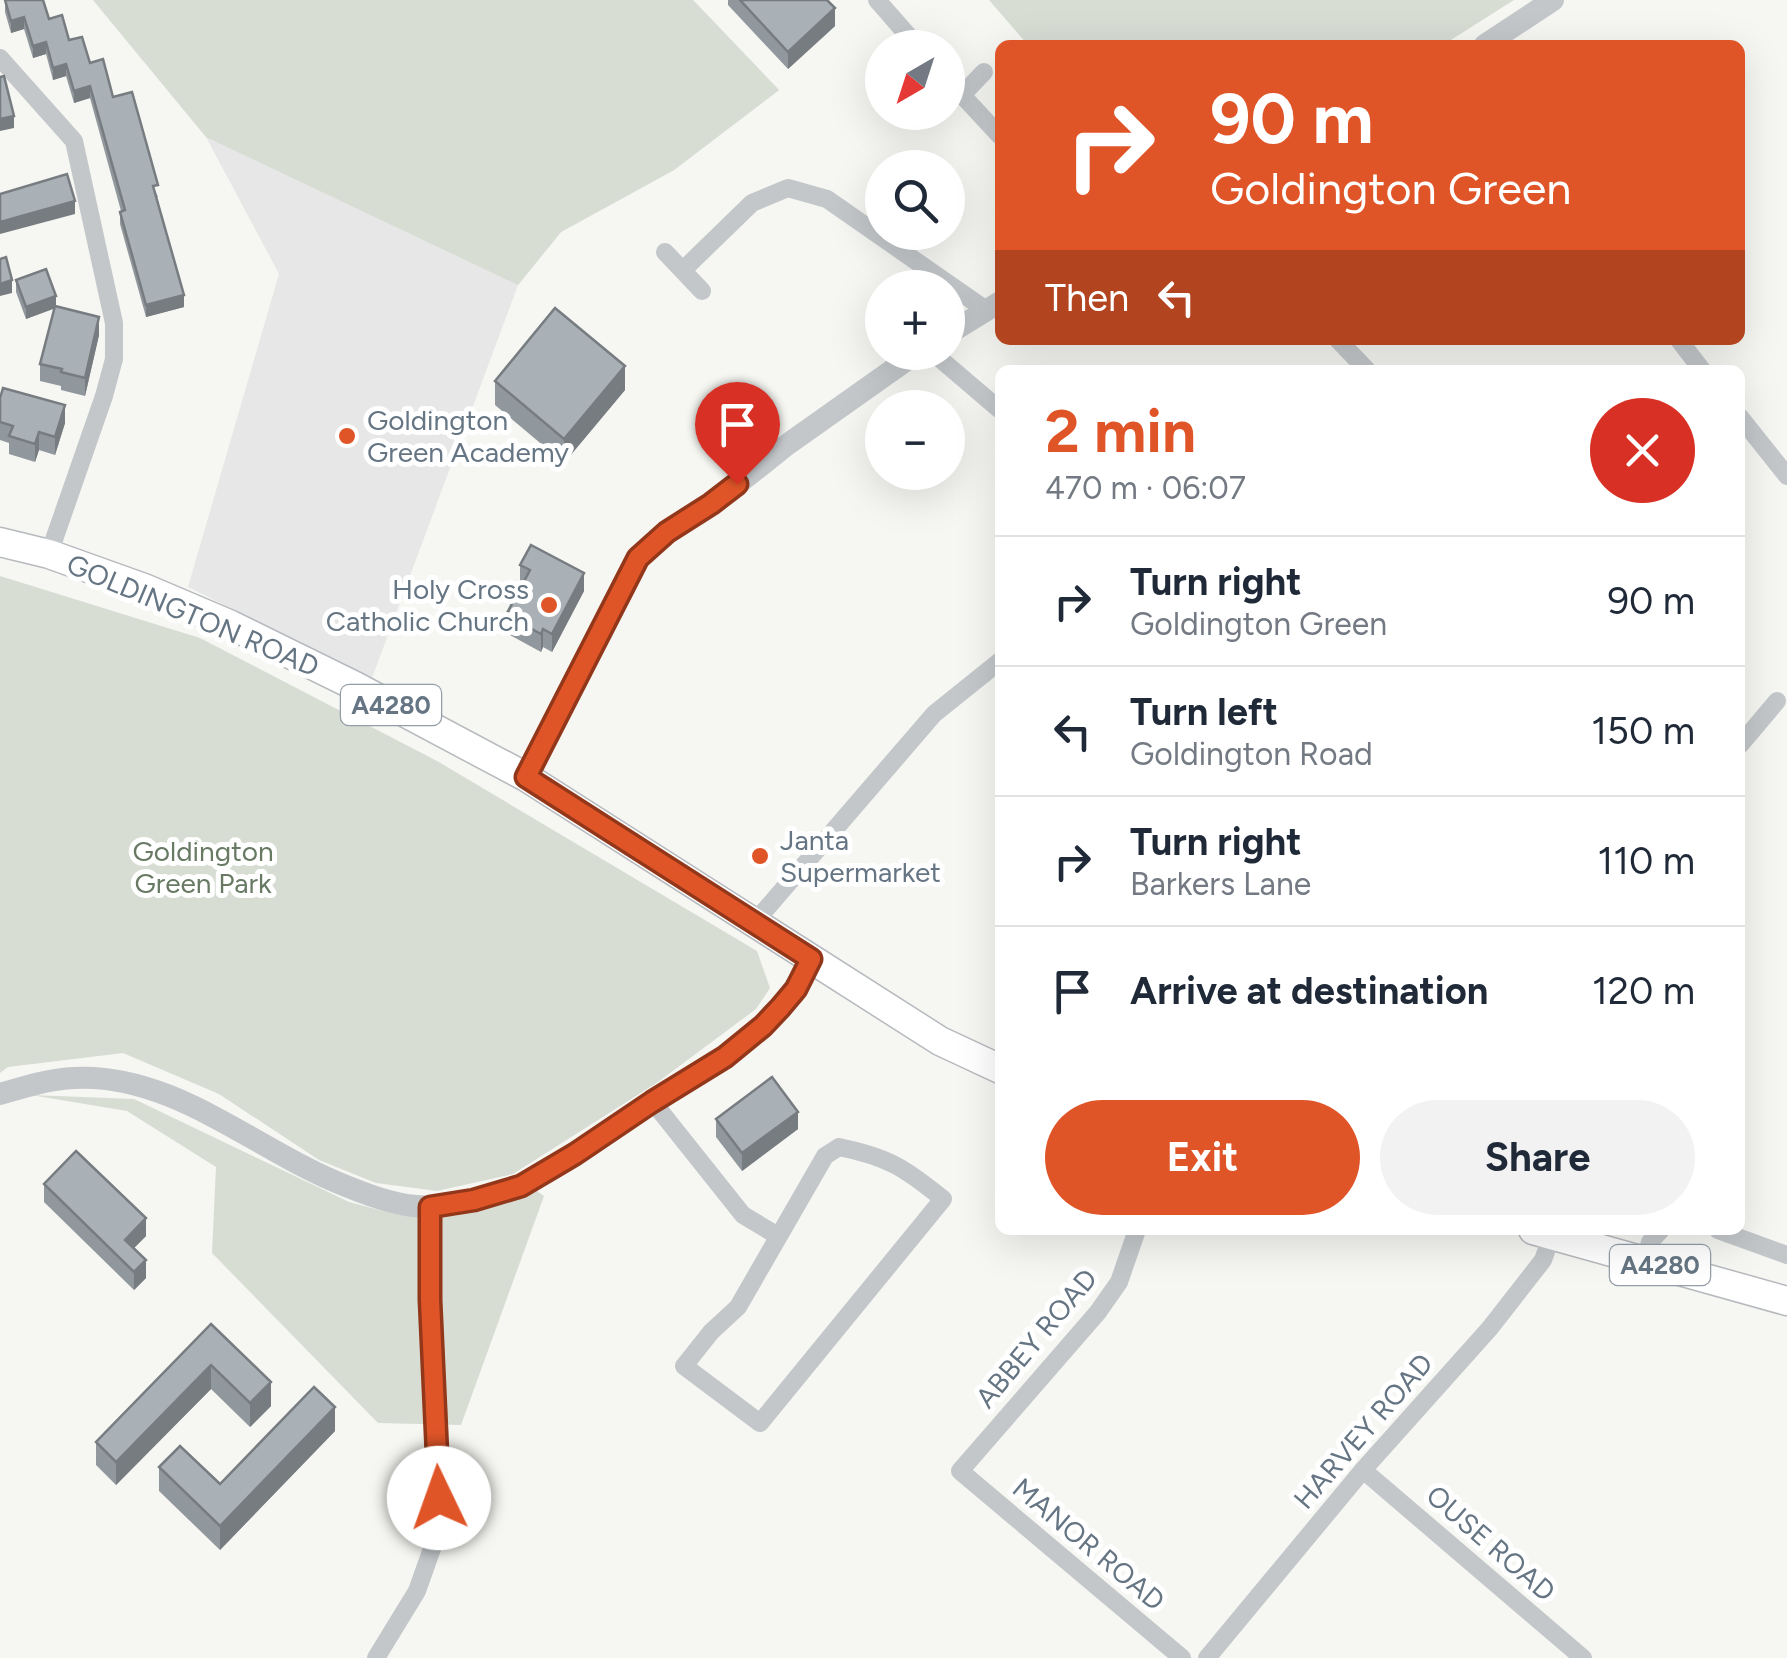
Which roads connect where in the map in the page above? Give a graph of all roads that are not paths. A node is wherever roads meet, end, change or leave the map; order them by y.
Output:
1 (877, 0) edge
2 (1553, 0) edge
3 (904, 30) edge
4 (1493, 40) edge
5 (0, 58) edge
6 (984, 72) dead end
7 (965, 93) edge
8 (965, 99) edge
9 (995, 131) edge
10 (665, 252) dead end
11 (683, 270) junction
12 (702, 291) dead end
13 (993, 306) edge
14 (965, 323) edge
15 (1343, 345) edge
16 (1682, 345) edge
17 (1361, 365) edge
18 (1698, 365) edge
19 (893, 370) edge
20 (953, 370) edge
21 (995, 406) edge
22 (1745, 423) edge
23 (1787, 476) edge
24 (0, 542) edge
25 (50, 554) junction
26 (995, 665) edge
27 (1777, 701) dead end
28 (1745, 739) edge
29 (526, 777) junction
30 (754, 923) junction
31 (811, 959) junction
32 (995, 1067) edge
33 (0, 1094) edge
34 (652, 1102) junction
35 (430, 1207) junction
36 (1135, 1235) edge
37 (1542, 1235) edge
38 (1549, 1235) edge
39 (1656, 1235) edge
40 (1732, 1235) edge
41 (778, 1236) junction
42 (1787, 1255) edge
43 (1646, 1261) junction
44 (1787, 1301) edge
45 (1363, 1470) junction
46 (960, 1471) joint
47 (376, 1658) edge
48 (1182, 1658) edge
49 (1206, 1658) edge
50 (1583, 1658) edge

1 - 3 street
2 - 4 street
5 - 25 street
6 - 7 street
8 - 9 street
10 - 11 street
11 - 12 street
11 - 13 street
13 - 14 street
15 - 17 street
16 - 18 street
19 - 29 street
20 - 21 street
22 - 23 street
24 - 25 main road, GOLDINGTON ROAD / A4280
25 - 29 main road, GOLDINGTON ROAD / A4280
26 - 30 street
27 - 28 street
29 - 30 main road, GOLDINGTON ROAD / A4280
30 - 31 main road, GOLDINGTON ROAD / A4280
31 - 32 main road, GOLDINGTON ROAD / A4280
31 - 34 street
33 - 35 street
34 - 35 street
34 - 41 street
35 - 47 street
36 - 46 street, ABBEY ROAD
37 - 45 street, HARVEY ROAD
38 - 43 main road, A4280
39 - 43 street
40 - 42 street
41 - 41 street
43 - 44 main road, A4280
45 - 49 street, HARVEY ROAD
45 - 50 street, OUSE ROAD
46 - 48 street, MANOR ROAD

